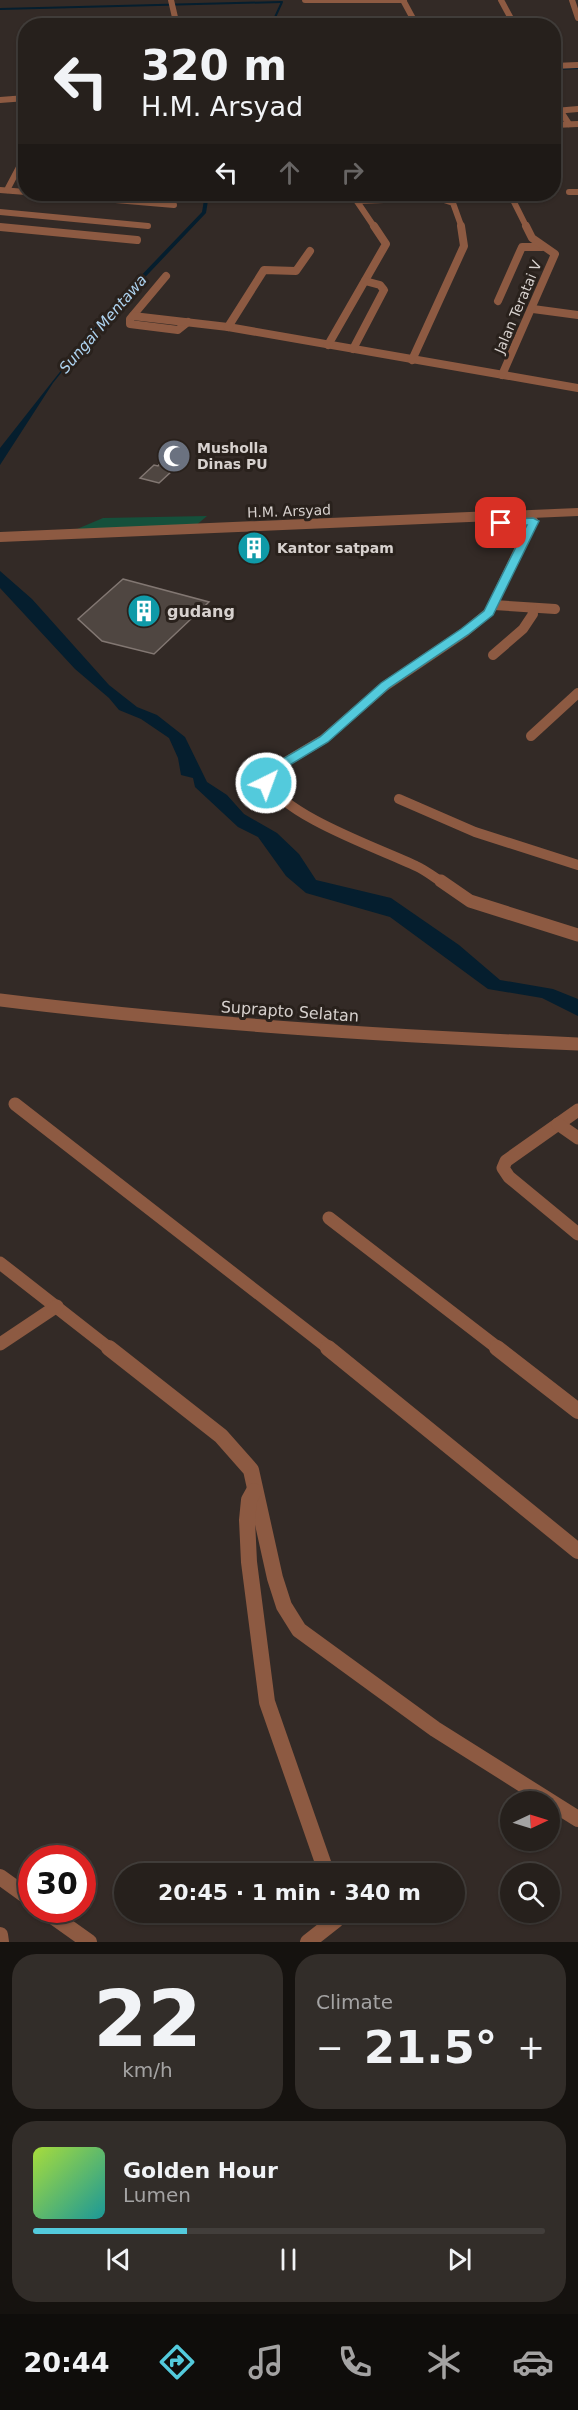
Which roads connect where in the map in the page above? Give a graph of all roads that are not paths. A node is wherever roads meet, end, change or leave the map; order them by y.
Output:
1 (171, 0) edge
2 (305, 0) edge
3 (403, 0) edge
4 (501, 0) edge
5 (572, 0) edge
6 (175, 18) edge
7 (413, 18) edge
8 (511, 18) edge
9 (578, 18) edge
10 (578, 65) edge
11 (561, 66) edge
12 (18, 99) edge
13 (0, 100) edge
14 (578, 109) edge
15 (561, 111) edge
16 (561, 116) edge
17 (569, 124) junction
18 (578, 124) edge
19 (561, 125) edge
20 (18, 168) edge
21 (4, 190) edge
22 (569, 192) dead end
23 (578, 192) edge
24 (127, 201) edge
25 (358, 201) edge
26 (448, 201) edge
27 (513, 201) edge
28 (174, 205) dead end
29 (0, 214) edge
30 (148, 226) dead end
31 (0, 227) edge
32 (137, 240) dead end
33 (544, 247) junction
34 (310, 251) dead end
35 (166, 276) dead end
36 (364, 281) junction
37 (498, 301) dead end
38 (534, 309) junction
39 (578, 315) edge
40 (228, 327) junction
41 (328, 345) junction
42 (353, 350) junction
43 (412, 360) junction
44 (502, 375) junction
45 (578, 388) edge
46 (578, 512) edge
47 (578, 519) edge
48 (533, 521) junction
49 (0, 537) edge
50 (0, 543) edge
51 (494, 605) junction
52 (532, 608) junction
53 (555, 609) dead end
54 (493, 655) dead end
55 (578, 693) edge
56 (531, 736) dead end
57 (399, 799) dead end
58 (578, 865) edge
59 (578, 935) edge
60 (0, 1000) edge
61 (578, 1044) edge
62 (15, 1104) dead end
63 (578, 1110) edge
64 (558, 1124) junction
65 (578, 1138) edge
66 (329, 1218) dead end
67 (578, 1234) edge
68 (0, 1263) edge
69 (57, 1306) junction
70 (0, 1344) edge
71 (578, 1411) edge
72 (255, 1489) junction
73 (578, 1551) edge
74 (578, 1819) edge
75 (323, 1863) edge
76 (0, 1877) edge
77 (18, 1890) edge
78 (62, 1923) edge
79 (332, 1923) edge
80 (0, 1935) edge
81 (1, 1942) edge
82 (89, 1942) edge
83 (308, 1942) edge

1 - 6 street
2 - 3 street
3 - 7 street
4 - 8 street
5 - 9 street
10 - 11 street
12 - 13 street
14 - 15 street
16 - 17 street
17 - 18 street
17 - 19 street
20 - 21 street
22 - 23 street
24 - 28 street
25 - 36 street
26 - 43 street
27 - 33 street, Jalan Teratai V
29 - 30 street
31 - 32 street
33 - 37 street
33 - 38 street, Jalan Teratai V
34 - 40 street
35 - 40 street
36 - 41 street
36 - 42 street
38 - 39 street
38 - 44 street, Jalan Teratai V
40 - 41 street
41 - 42 street
42 - 43 street
43 - 44 street
44 - 45 street
46 - 49 street, H.M. Arsyad
47 - 48 street, H.M. Arsyad
48 - 50 street, H.M. Arsyad
48 - 51 street
51 - 52 street
51 - 59 street
52 - 53 street
52 - 54 street
55 - 56 street
57 - 58 street
60 - 61 street, Suprapto Selatan
62 - 73 street
63 - 64 street
64 - 65 street
64 - 67 street
66 - 71 street
68 - 69 street
69 - 70 street
69 - 72 street
72 - 74 street
72 - 75 street
76 - 77 street
78 - 82 street
79 - 83 street
80 - 81 street

